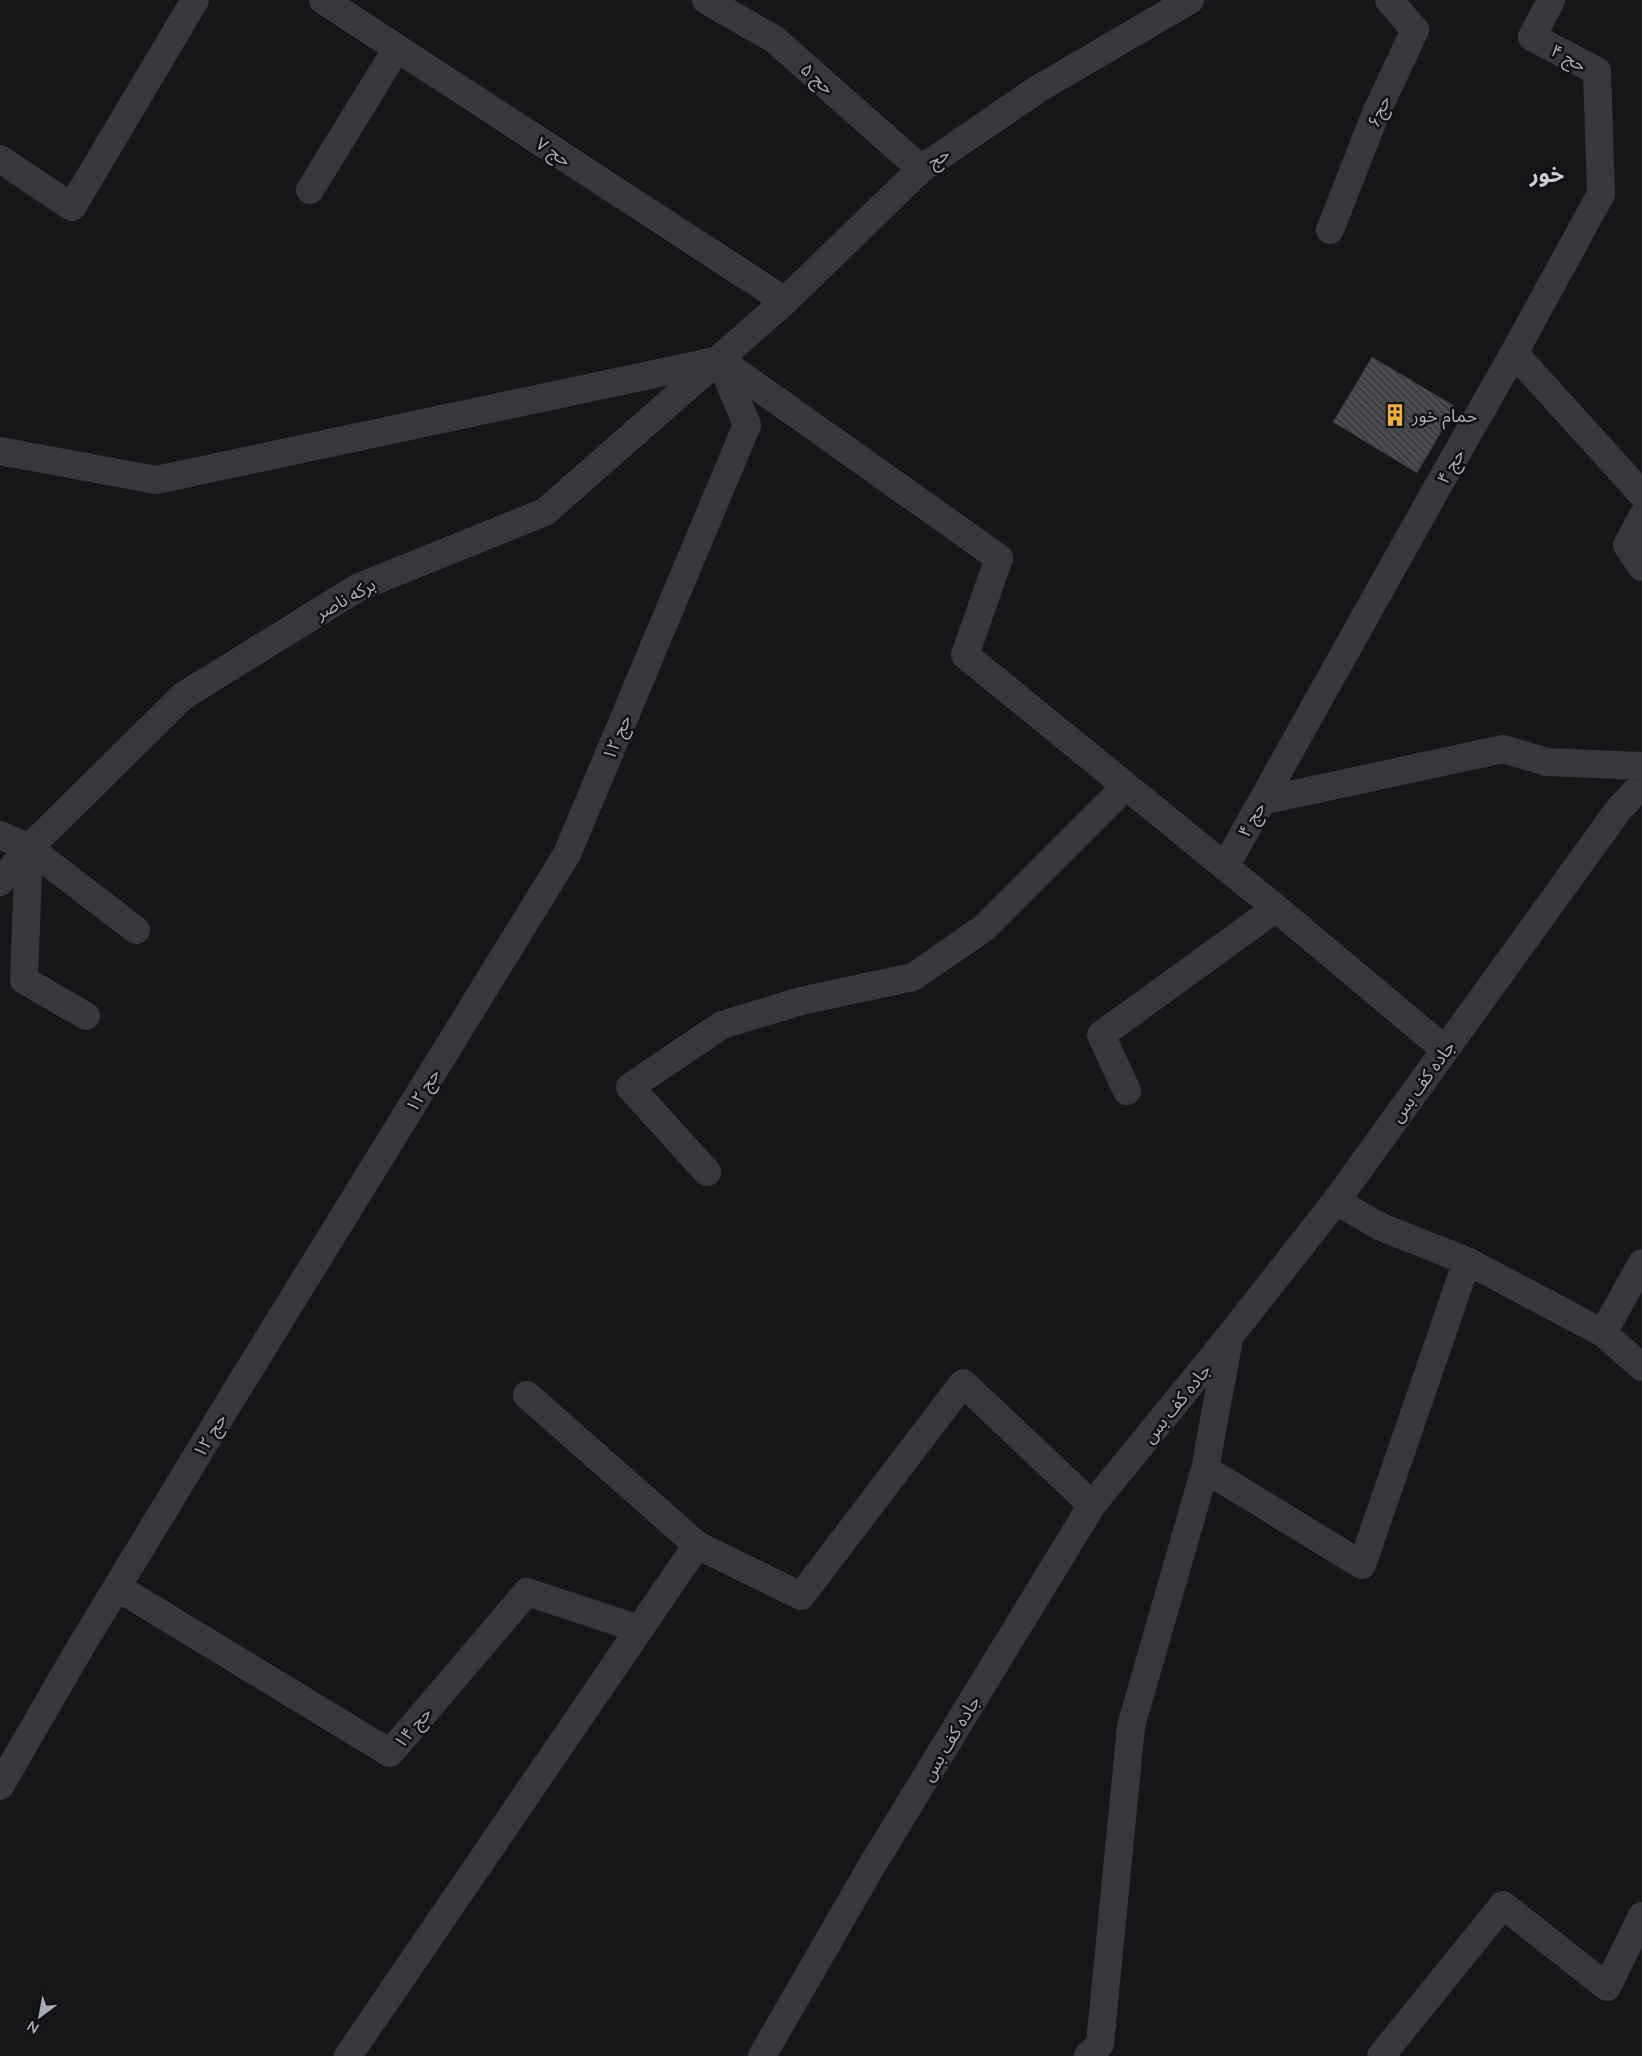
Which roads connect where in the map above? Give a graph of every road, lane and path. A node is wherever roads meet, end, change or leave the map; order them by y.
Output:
1 (195, 0) edge
2 (324, 0) edge
3 (706, 0) edge
4 (1190, 0) edge
5 (1389, 0) edge
6 (1551, 0) edge
7 (397, 48) junction
8 (0, 158) edge
9 (921, 169) junction
10 (310, 190) dead end
11 (1330, 230) dead end
12 (785, 301) junction
13 (1514, 353) junction
14 (720, 360) junction
15 (0, 451) edge
16 (1642, 494) edge
17 (1642, 517) edge
18 (1642, 567) edge
19 (1642, 766) edge
20 (1642, 785) edge
21 (1126, 786) junction
22 (1262, 801) junction
23 (0, 835) edge
24 (29, 848) junction
25 (1225, 867) junction
26 (0, 882) edge
27 (1276, 908) junction
28 (136, 930) dead end
29 (86, 1016) dead end
30 (1444, 1049) junction
31 (1126, 1091) dead end
32 (707, 1172) dead end
33 (1336, 1201) junction
34 (1467, 1261) junction
35 (1642, 1263) edge
36 (1603, 1333) junction
37 (1229, 1337) junction
38 (1642, 1367) edge
39 (526, 1395) dead end
40 (1205, 1469) junction
41 (1092, 1505) junction
42 (697, 1545) junction
43 (117, 1586) junction
44 (639, 1629) junction
45 (0, 1786) edge
46 (1642, 1916) edge
47 (1100, 2052) edge
48 (348, 2056) edge
49 (762, 2056) edge
50 (1381, 2056) edge

1 - 8 street
2 - 7 street, حج ۷
3 - 9 street, حج ۵
4 - 9 street, حج
5 - 11 street, حج۶
6 - 13 street, حج ۴
7 - 10 street
7 - 12 street, حج ۷
9 - 12 street, حج
12 - 14 street, حج
13 - 16 street
13 - 22 street, حج ۴
14 - 15 street
14 - 21 street
14 - 24 street, برکه ناصر
14 - 43 street, حج ۱۲
17 - 18 street
19 - 22 street
20 - 30 street, جاده کف بس
21 - 25 street
21 - 32 street
22 - 25 street, حج ۴
23 - 24 street
24 - 26 street, برکه ناصر
24 - 28 street
24 - 29 street
25 - 27 street
27 - 30 street
27 - 31 street
30 - 33 street, جاده کف بس
33 - 34 street
33 - 37 street, جاده کف بس
34 - 36 street
34 - 40 street
35 - 36 street
36 - 38 street
37 - 40 street
37 - 41 street, جاده کف بس
39 - 42 street
40 - 47 street
41 - 42 street
41 - 49 street, جاده کف بس
42 - 44 street
43 - 44 street, حج ۱۴
43 - 45 street, حج ۱۲
44 - 48 street
46 - 50 street

